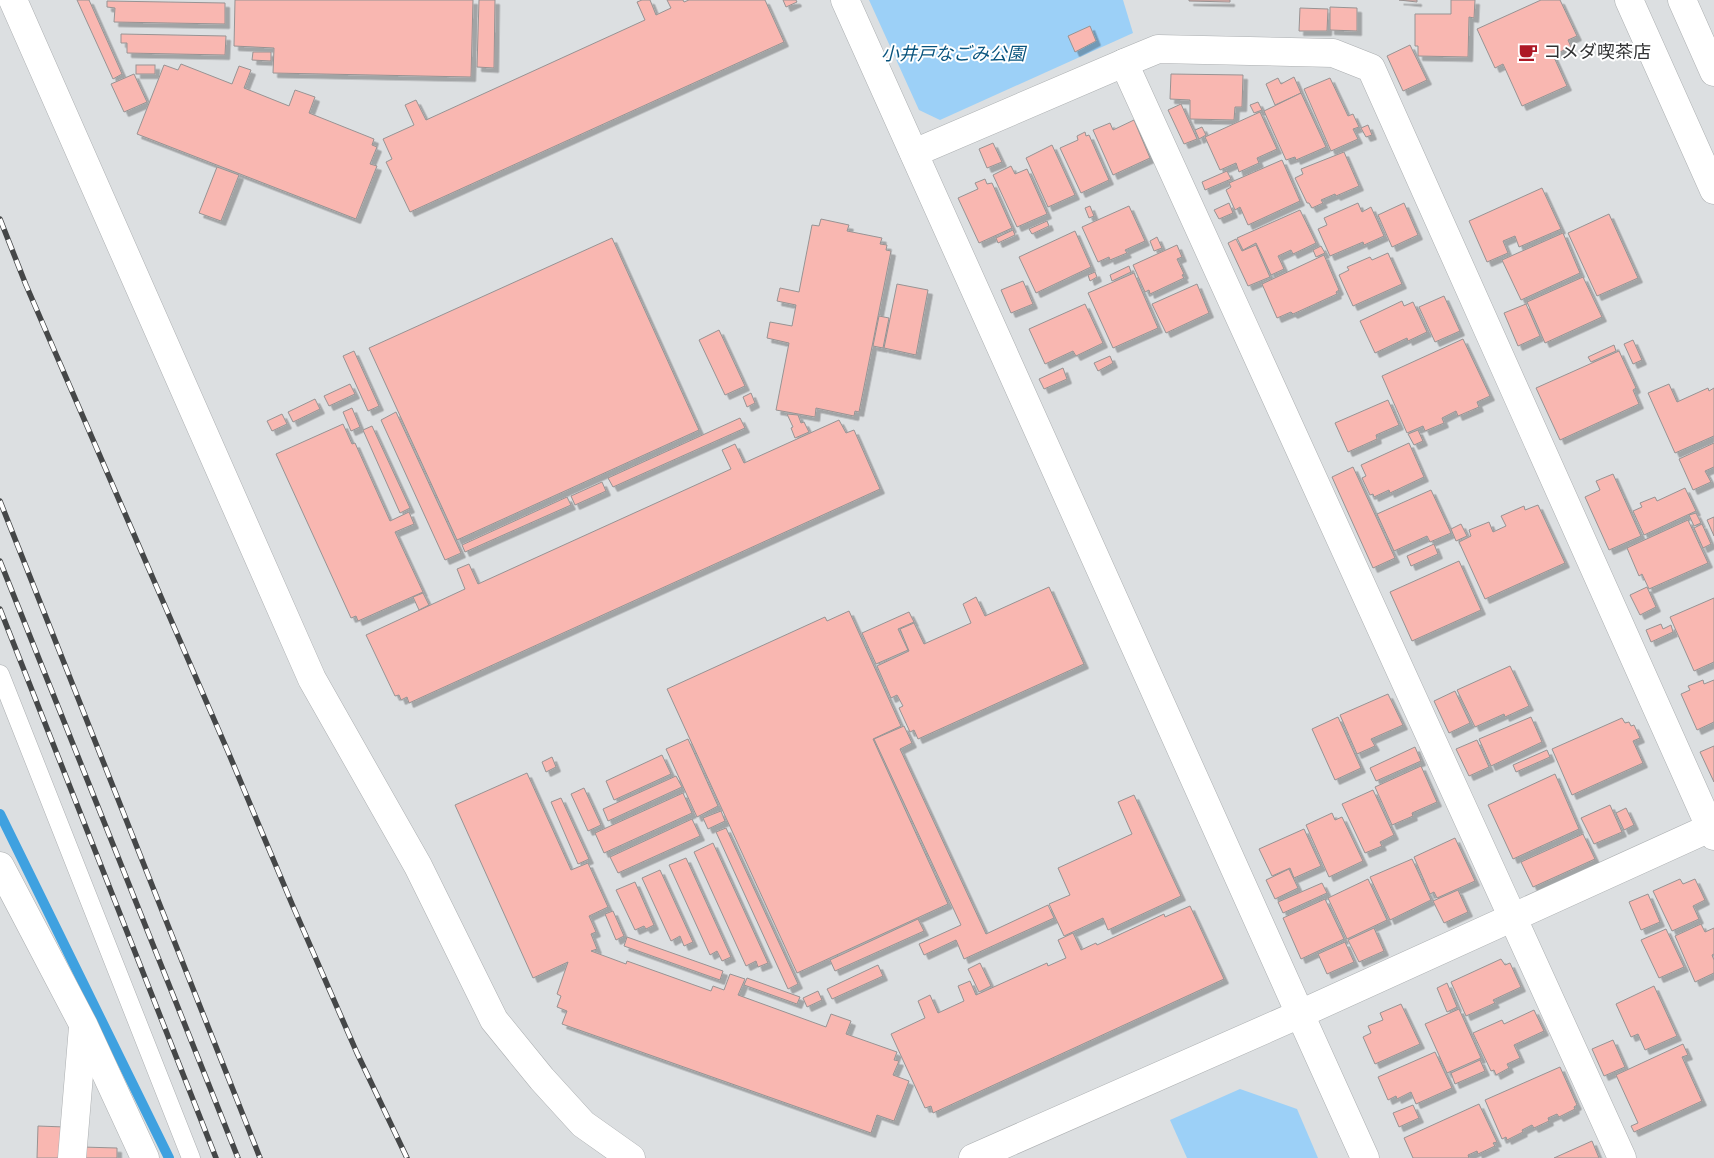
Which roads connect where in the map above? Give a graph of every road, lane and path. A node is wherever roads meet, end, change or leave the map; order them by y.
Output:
1 (13, 0) edge
2 (845, 0) edge
3 (1629, 0) edge
4 (1682, 0) edge
5 (1124, 63) junction
6 (1714, 72) edge
7 (914, 153) junction
8 (1714, 190) edge
9 (0, 674) edge
10 (1713, 830) edge
11 (0, 866) edge
12 (1513, 918) junction
13 (1300, 1014) junction
14 (84, 1026) junction
15 (72, 1158) edge
16 (145, 1158) edge
17 (191, 1158) edge
18 (631, 1158) edge
19 (973, 1158) edge
20 (1365, 1158) edge
21 (1622, 1158) edge

1 - 18 street
2 - 7 street
3 - 8 street
4 - 6 street
5 - 7 street
5 - 10 street
5 - 12 street
7 - 13 street
9 - 17 lane
10 - 12 street
11 - 14 street
12 - 13 street
12 - 21 street
13 - 19 street
13 - 20 street
14 - 15 street
14 - 16 street

